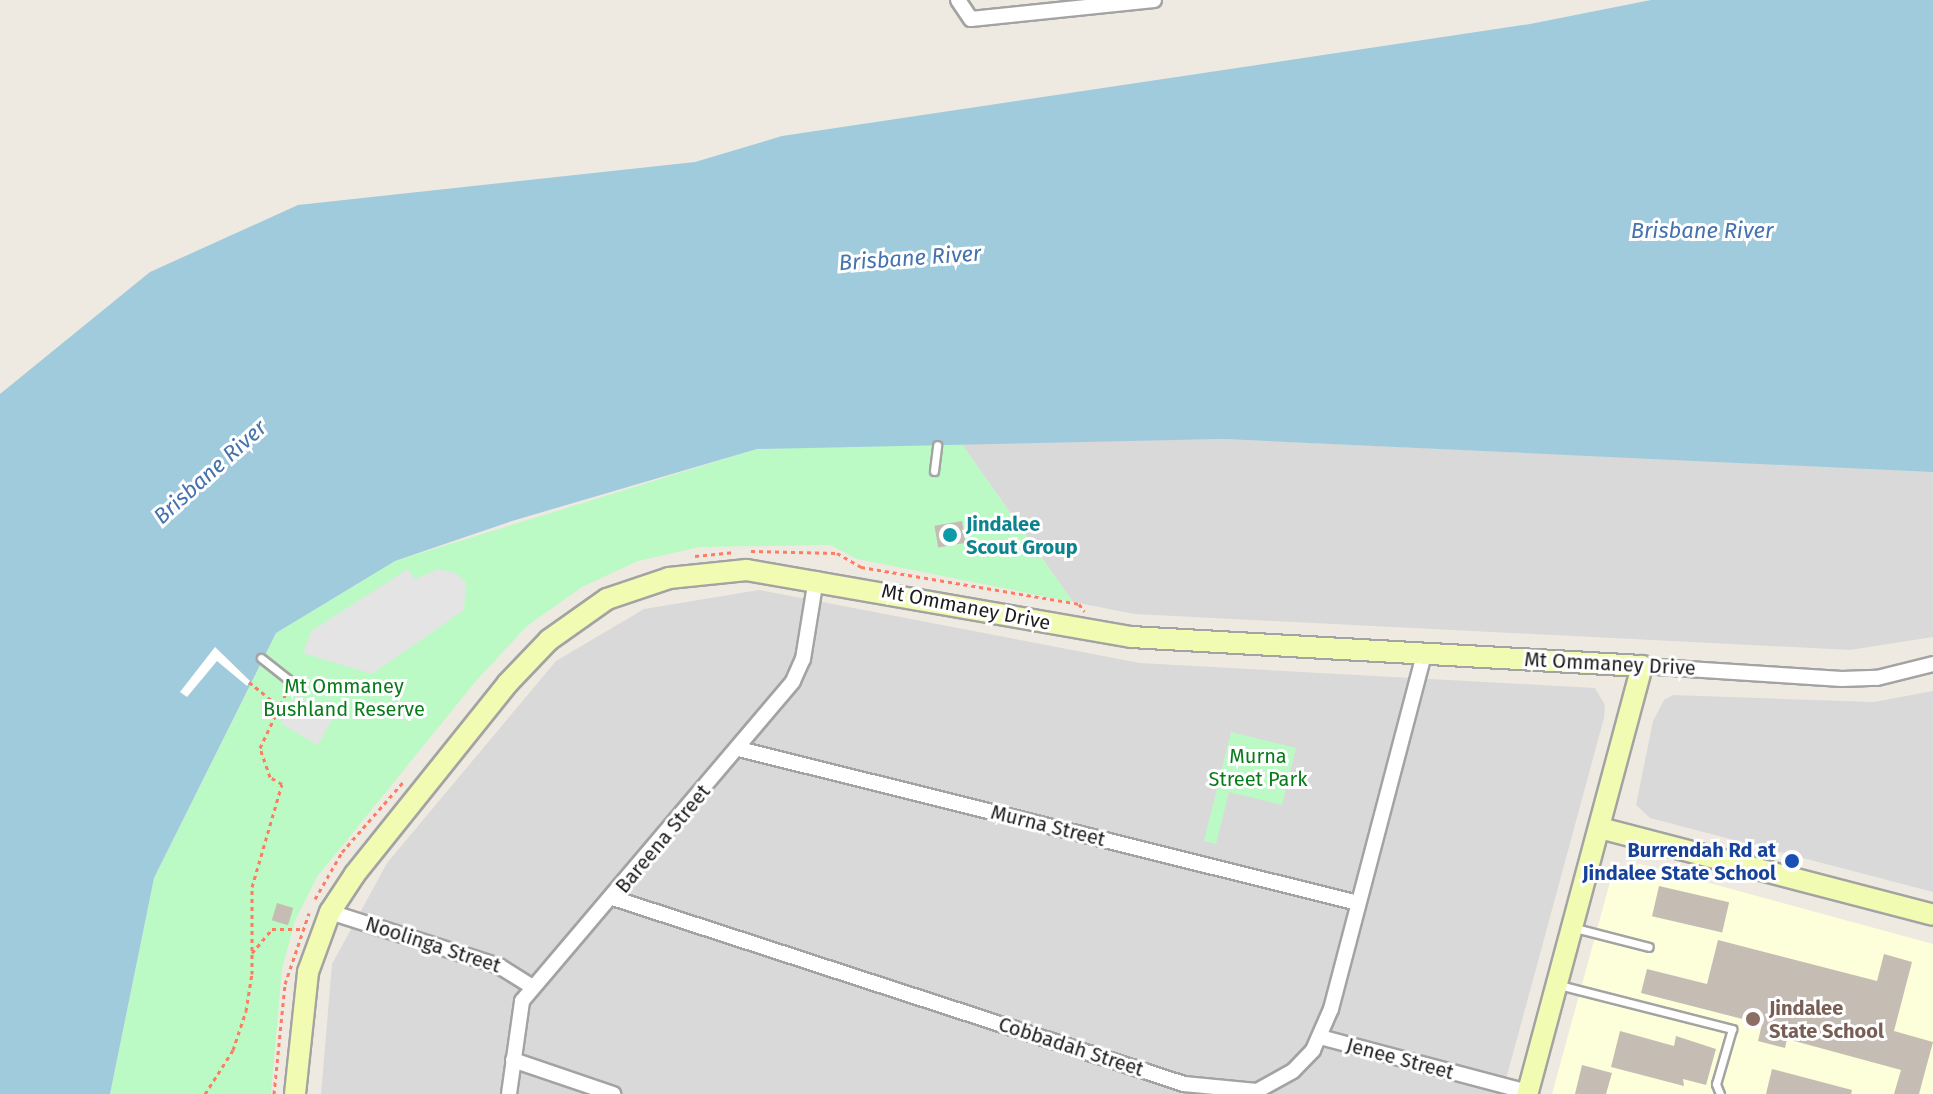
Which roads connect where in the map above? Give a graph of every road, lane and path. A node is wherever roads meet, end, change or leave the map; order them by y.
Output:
1 (958, 0) edge
2 (1154, 0) edge
3 (937, 445) dead end
4 (934, 471) dead end
5 (816, 579) junction
6 (1424, 654) junction
7 (261, 658) dead end
8 (1933, 664) edge
9 (1642, 666) junction
10 (249, 682) dead end
11 (293, 683) joint
12 (279, 706) junction
13 (739, 749) junction
14 (1600, 828) junction
15 (613, 898) junction
16 (1358, 903) junction
17 (330, 912) junction
18 (1933, 915) edge
19 (1573, 927) junction
20 (301, 929) dead end
21 (1649, 947) dead end
22 (251, 955) junction
23 (1557, 984) junction
24 (531, 986) junction
25 (1320, 1037) junction
26 (513, 1060) junction
27 (1258, 1092) edge
28 (1527, 1093) edge
29 (205, 1094) edge
30 (295, 1094) edge
31 (509, 1094) edge
32 (613, 1094) edge
33 (1720, 1094) edge

1 - 2 street
3 - 4 lane
5 - 6 street, Mt Ommaney Drive
5 - 13 street, Bareena Street
5 - 17 street, Mt Ommaney Drive
6 - 9 street, Mt Ommaney Drive
6 - 16 street, Cobbadah Street
7 - 11 lane
8 - 9 street, Mt Ommaney Drive
9 - 14 street
10 - 12 path
11 - 12 path
12 - 22 path
13 - 15 street, Bareena Street
13 - 16 street, Murna Street
14 - 18 street
14 - 19 street
15 - 24 street, Bareena Street
15 - 27 street, Cobbadah Street
16 - 25 street, Cobbadah Street
17 - 24 street, Noolinga Street
17 - 30 street, Mt Ommaney Drive
19 - 21 lane
19 - 23 street
20 - 22 path
22 - 29 path
23 - 28 street
23 - 33 lane
24 - 26 street, Bareena Street
25 - 27 street, Cobbadah Street
25 - 28 street, Jenee Street
26 - 31 street, Bareena Street
26 - 32 street

